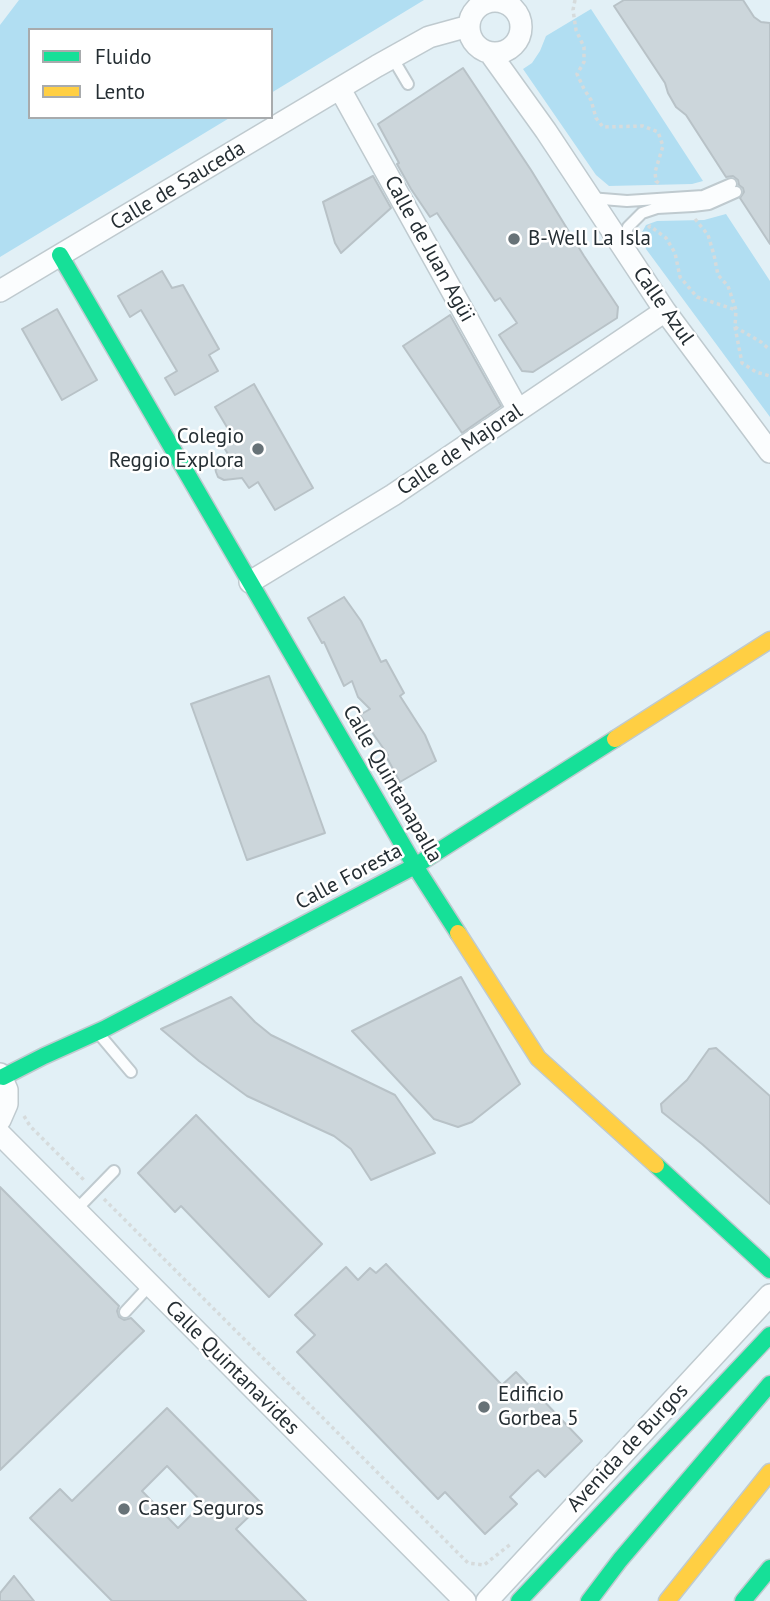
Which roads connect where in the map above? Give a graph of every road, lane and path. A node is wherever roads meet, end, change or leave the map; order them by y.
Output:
1 (512, 3) edge
2 (469, 26) junction
3 (490, 53) junction
4 (392, 57) junction
5 (408, 84) dead end
6 (340, 89) junction
7 (590, 198) junction
8 (643, 232) dead end
9 (622, 246) junction
10 (60, 255) junction
11 (0, 291) edge
12 (736, 310) dead end
13 (665, 311) junction
14 (735, 327) dead end
15 (770, 350) edge
16 (518, 410) junction
17 (770, 452) edge
18 (250, 582) junction
19 (770, 640) edge
20 (415, 866) junction
21 (97, 1032) junction
22 (131, 1072) dead end
23 (1, 1075) edge
24 (19, 1109) dead end
25 (0, 1120) edge
26 (0, 1134) edge
27 (114, 1171) dead end
28 (95, 1191) junction
29 (76, 1210) junction
30 (770, 1270) edge
31 (150, 1285) junction
32 (770, 1295) edge
33 (125, 1312) dead end
34 (770, 1335) edge
35 (770, 1384) edge
36 (770, 1472) edge
37 (513, 1542) dead end
38 (770, 1569) edge
39 (465, 1601) edge
40 (487, 1601) edge
41 (519, 1601) edge
42 (589, 1601) edge
43 (667, 1601) edge
44 (743, 1601) edge

1 - 2 street
1 - 3 street
2 - 3 street
2 - 4 street, Calle de Sauceda
3 - 7 street, Calle Azul
4 - 5 lane
4 - 6 street, Calle de Sauceda
6 - 10 street, Calle de Sauceda
6 - 16 street, Calle de Juan Agüi
7 - 9 street, Calle Azul
7 - 9 lane
8 - 12 path
9 - 13 street, Calle Azul
10 - 11 street, Calle de Sauceda
10 - 18 main road, Calle Quintanapalla
13 - 16 street, Calle de Majoral
13 - 17 street, Calle Azul
14 - 15 path
16 - 18 street, Calle de Majoral
18 - 20 main road, Calle Quintanapalla
19 - 20 main road, Calle Foresta
20 - 21 main road, Calle Foresta
20 - 30 main road, Calle Quintanapalla
21 - 22 lane
21 - 23 main road, Calle Foresta
23 - 25 street
24 - 28 path
26 - 29 street, Calle Quintanavides
27 - 28 lane
28 - 29 lane
28 - 37 path
29 - 31 street, Calle Quintanavides
31 - 33 lane
31 - 39 street, Calle Quintanavides
32 - 40 street, Avenida de Burgos
34 - 41 main road
35 - 42 main road
36 - 43 main road
38 - 44 main road

